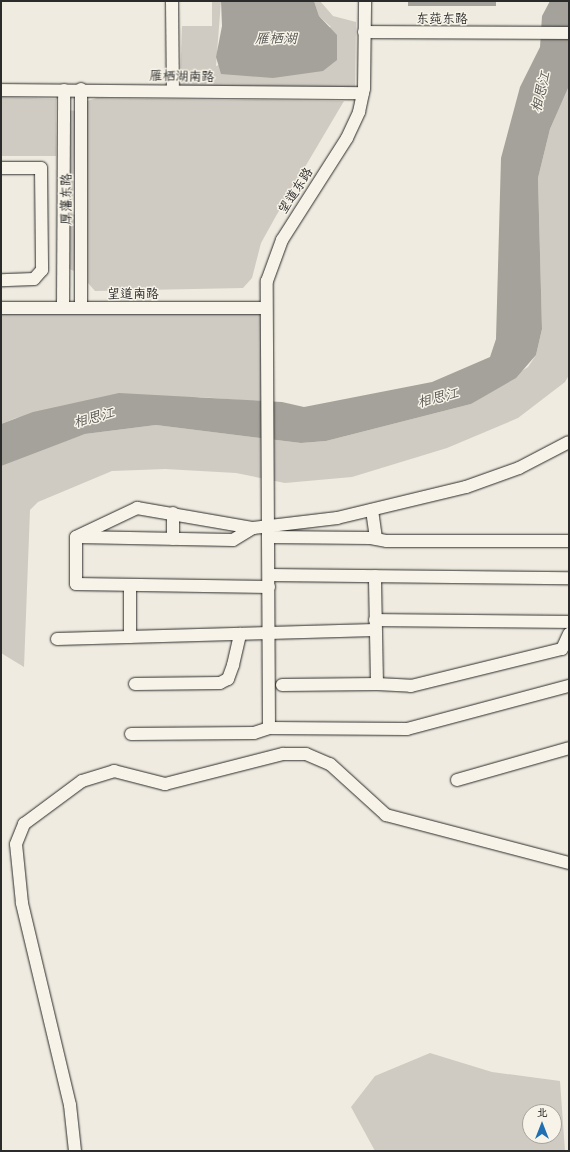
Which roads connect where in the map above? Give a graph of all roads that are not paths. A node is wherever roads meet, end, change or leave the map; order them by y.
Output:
1 (172, 1) edge
2 (365, 1) edge
3 (364, 32) junction
4 (569, 33) edge
5 (81, 89) junction
6 (1, 90) edge
7 (64, 90) junction
8 (173, 91) junction
9 (363, 93) junction
10 (1, 168) edge
11 (41, 207) junction
12 (64, 207) junction
13 (1, 280) edge
14 (1, 308) edge
15 (63, 308) junction
16 (81, 308) junction
17 (266, 308) junction
18 (569, 442) edge
19 (372, 510) junction
20 (173, 513) junction
21 (253, 528) junction
22 (268, 533) junction
23 (76, 537) junction
24 (173, 539) junction
25 (376, 539) junction
26 (569, 540) edge
27 (269, 575) junction
28 (375, 576) junction
29 (569, 578) edge
30 (130, 585) junction
31 (269, 588) junction
32 (569, 622) edge
33 (375, 625) junction
34 (240, 634) junction
35 (268, 634) junction
36 (569, 634) edge
37 (130, 637) junction
38 (57, 640) dead end
39 (135, 684) dead end
40 (378, 684) junction
41 (282, 685) dead end
42 (569, 686) edge
43 (269, 728) junction
44 (131, 734) dead end
45 (569, 748) edge
46 (457, 780) dead end
47 (569, 863) edge
48 (75, 1151) edge

1 - 8 street
2 - 3 street, 望道东路
3 - 4 street, 东莼东路
3 - 9 street, 望道东路
5 - 7 street, 雁栖湖南路
5 - 8 street, 雁栖湖南路
5 - 16 street, 厚藩东路
6 - 7 street, 雁栖湖南路
7 - 12 street, 厚藩东路
8 - 9 street, 雁栖湖南路
9 - 17 street, 望道东路
10 - 11 street
11 - 12 street
11 - 13 street
12 - 15 street, 厚藩东路
14 - 15 street, 望道南路
15 - 16 street, 望道南路
16 - 17 street, 望道南路
17 - 22 street, 望道东路
18 - 19 street
19 - 22 street
19 - 25 street
20 - 21 street
20 - 23 street
20 - 24 street
21 - 22 street
21 - 24 street
22 - 25 street
22 - 27 street, 望道东路
23 - 24 street
23 - 30 street
25 - 26 street
27 - 28 street
27 - 31 street, 望道东路
28 - 29 street
28 - 33 street
30 - 31 street
30 - 37 street
31 - 35 street, 望道东路
32 - 33 street
33 - 35 street
33 - 40 street
34 - 35 street
34 - 37 street
34 - 39 street
35 - 43 street, 望道东路
36 - 40 street
37 - 38 street
40 - 41 street
42 - 43 street
43 - 44 street
45 - 46 street
47 - 48 street

